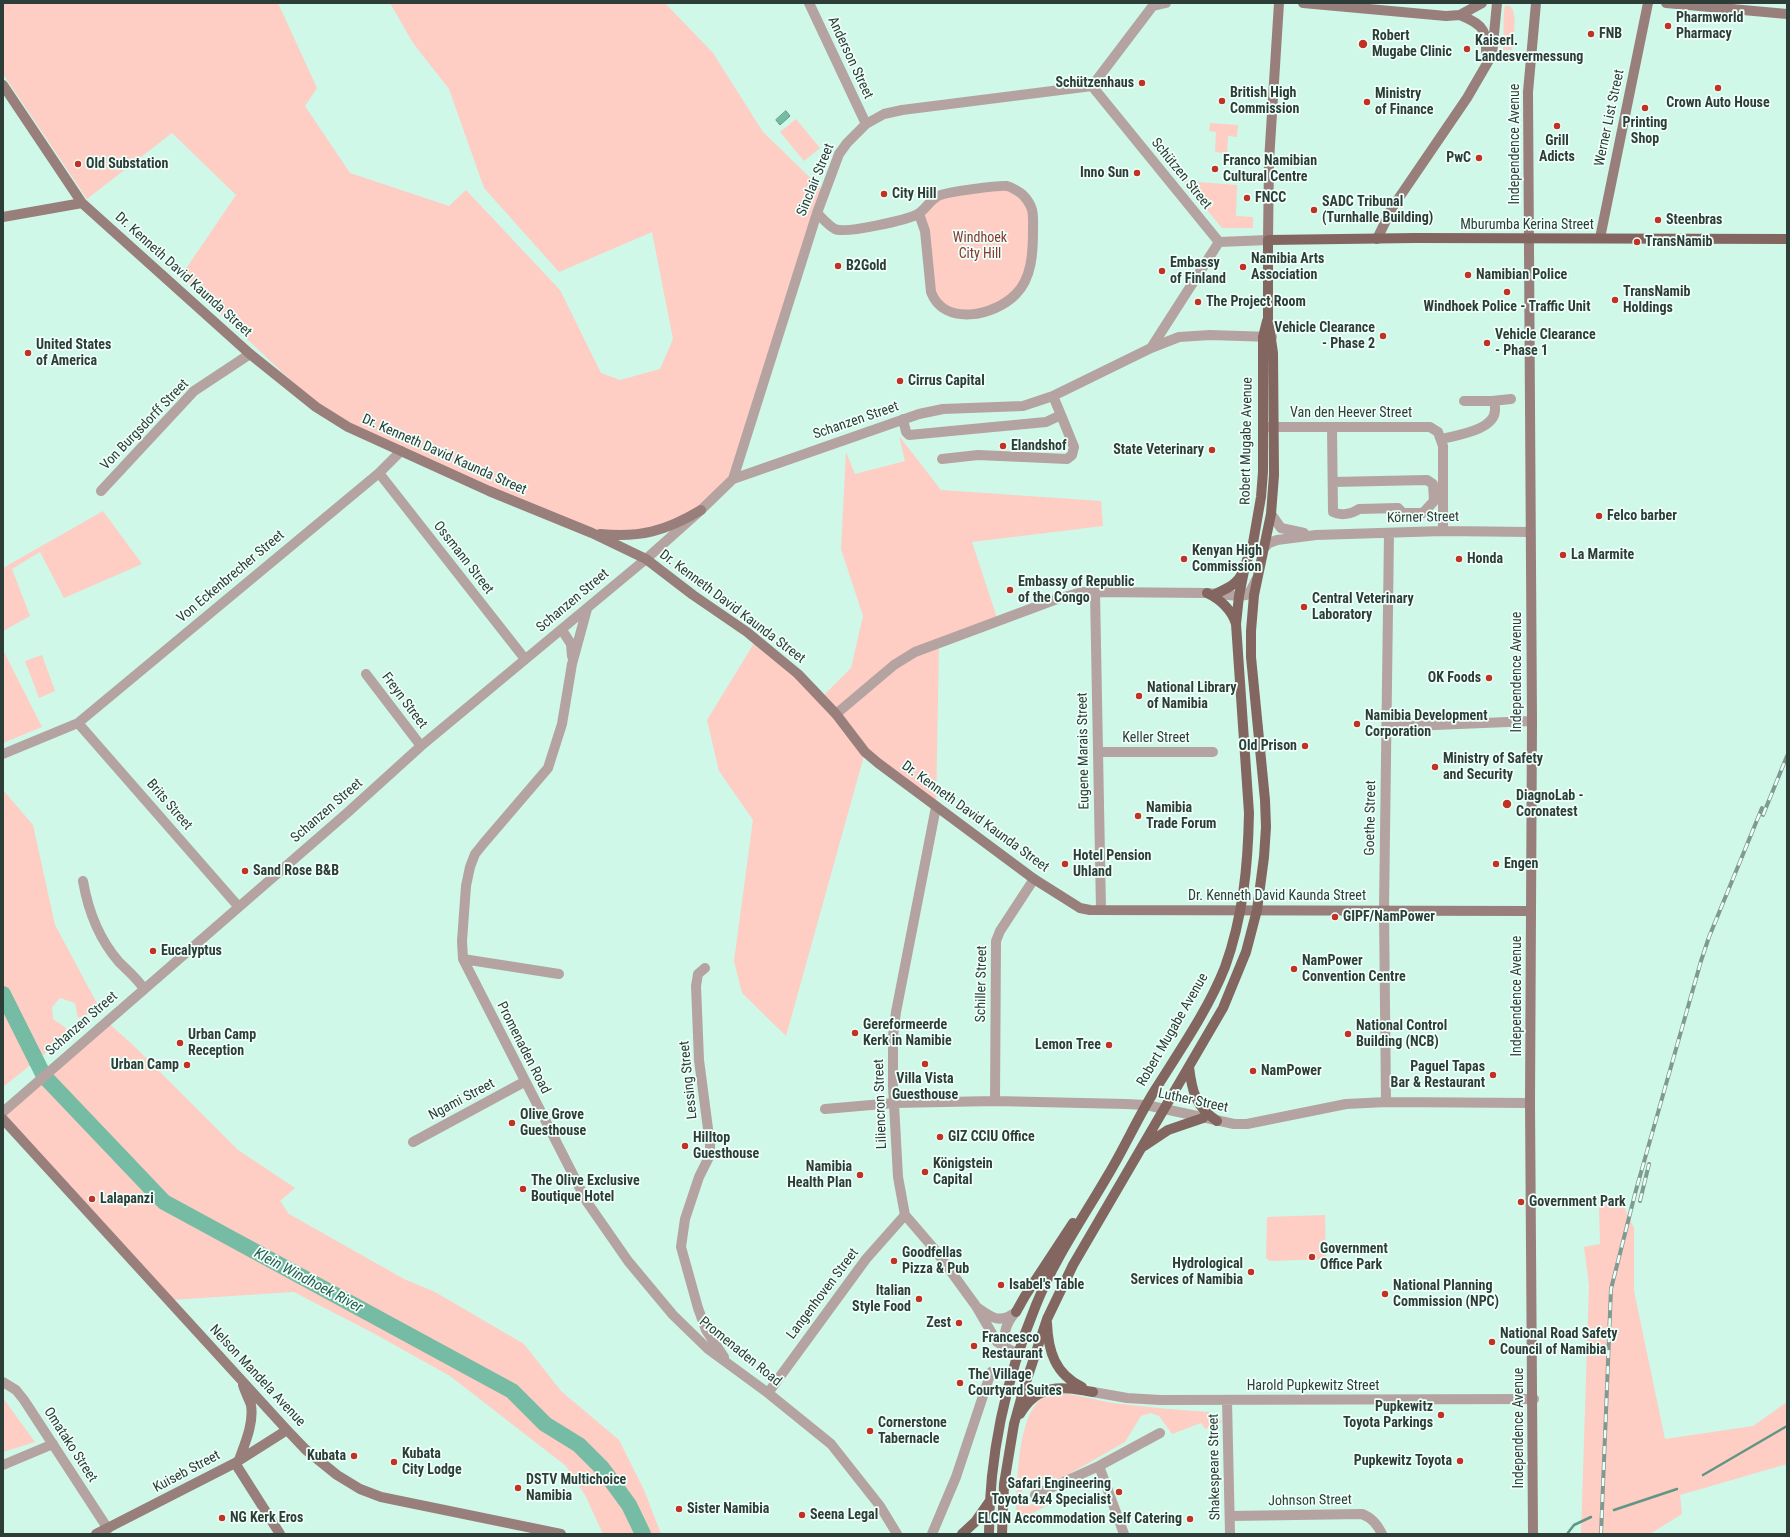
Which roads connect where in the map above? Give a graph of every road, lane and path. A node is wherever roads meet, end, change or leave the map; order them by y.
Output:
1 (809, 3) edge
2 (1166, 3) edge
3 (1279, 3) edge
4 (1303, 3) edge
5 (1482, 3) edge
6 (1497, 3) edge
7 (1536, 3) edge
8 (1648, 3) edge
9 (1666, 3) edge
10 (1154, 5) edge
11 (1701, 5) edge
12 (1372, 6) edge
13 (1787, 14) edge
14 (1460, 15) junction
15 (1486, 66) junction
16 (3, 85) edge
17 (1092, 86) junction
18 (866, 124) junction
19 (82, 203) junction
20 (816, 213) junction
21 (919, 214) junction
22 (3, 217) edge
23 (1600, 238) junction
24 (1377, 239) junction
25 (1787, 239) edge
26 (1268, 240) junction
27 (1529, 240) junction
28 (1218, 242) junction
29 (1267, 337) junction
30 (1152, 348) junction
31 (250, 354) junction
32 (1053, 396) junction
33 (1511, 399) dead end
34 (1464, 401) dead end
35 (1492, 401) junction
36 (1061, 415) junction
37 (903, 419) junction
38 (1274, 426) junction
39 (1332, 426) junction
40 (1263, 427) junction
41 (1440, 435) junction
42 (401, 451) junction
43 (942, 459) dead end
44 (379, 473) junction
45 (733, 479) junction
46 (1332, 482) junction
47 (101, 491) dead end
48 (701, 510) junction
49 (1270, 514) junction
50 (1443, 531) junction
51 (1530, 532) junction
52 (592, 533) junction
53 (1389, 533) junction
54 (1316, 535) junction
55 (1262, 550) junction
56 (646, 559) junction
57 (1245, 566) junction
58 (1256, 580) junction
59 (1096, 592) junction
60 (1211, 594) junction
61 (1239, 596) junction
62 (587, 609) junction
63 (1236, 624) junction
64 (562, 630) junction
65 (525, 659) junction
66 (572, 664) junction
67 (366, 674) dead end
68 (836, 714) junction
69 (1532, 721) junction
70 (78, 723) junction
71 (1386, 728) junction
72 (421, 746) junction
73 (1099, 752) junction
74 (1213, 752) dead end
75 (3, 754) edge
76 (936, 807) junction
77 (1034, 879) junction
78 (83, 881) dead end
79 (238, 906) junction
80 (1101, 910) junction
81 (1241, 910) junction
82 (1256, 910) junction
83 (1384, 910) junction
84 (1531, 911) junction
85 (463, 958) junction
86 (705, 968) dead end
87 (559, 974) dead end
88 (144, 989) junction
89 (1189, 1067) junction
90 (524, 1082) junction
91 (995, 1101) junction
92 (1386, 1102) junction
93 (894, 1103) junction
94 (1530, 1103) junction
95 (1146, 1105) junction
96 (825, 1109) dead end
97 (1165, 1109) junction
98 (3, 1112) edge
99 (1202, 1118) junction
100 (3, 1119) edge
101 (1217, 1121) junction
102 (413, 1142) dead end
103 (1141, 1148) junction
104 (1114, 1165) junction
105 (905, 1215) junction
106 (976, 1306) junction
107 (1016, 1312) junction
108 (1047, 1319) junction
109 (1006, 1349) junction
110 (1019, 1353) junction
111 (1034, 1356) junction
112 (731, 1366) junction
113 (991, 1372) dead end
114 (241, 1379) junction
115 (3, 1382) edge
116 (1093, 1392) junction
117 (768, 1393) junction
118 (1534, 1399) junction
119 (1227, 1400) junction
120 (1014, 1424) junction
121 (287, 1430) junction
122 (1160, 1433) dead end
123 (53, 1444) junction
124 (237, 1461) junction
125 (3, 1465) edge
126 (1099, 1466) junction
127 (1035, 1495) dead end
128 (989, 1502) junction
129 (1230, 1516) junction
130 (108, 1530) junction
131 (96, 1534) edge
132 (280, 1534) edge
133 (561, 1534) edge
134 (897, 1534) edge
135 (932, 1534) edge
136 (962, 1534) edge
137 (989, 1534) edge
138 (1002, 1534) edge
139 (1124, 1534) edge
140 (1230, 1534) edge
141 (1382, 1534) edge
142 (1533, 1534) edge

1 - 18 street, Anderson Street
2 - 10 street
3 - 26 street, Robert Mugabe Avenue
4 - 12 street
5 - 14 street
6 - 15 street
7 - 27 street, Independence Avenue
8 - 23 street, Werner List Street
9 - 11 street
10 - 17 street
11 - 13 street
12 - 14 street
14 - 15 street
15 - 24 street
16 - 19 street, Dr. Kenneth David Kaunda Street
17 - 18 street, Sinclair Street
17 - 28 street, Schützen Street
18 - 20 street, Sinclair Street
19 - 22 street
19 - 31 street, Dr. Kenneth David Kaunda Street
20 - 21 street
20 - 45 street, Sinclair Street
21 - 21 street
23 - 25 main road, Mburumba Kerina Street
23 - 27 main road, Mburumba Kerina Street
24 - 26 main road, Mburumba Kerina Street
24 - 27 main road, Mburumba Kerina Street
26 - 28 street
26 - 29 main road, Robert Mugabe Avenue
27 - 51 street, Independence Avenue
28 - 30 street
29 - 30 street, Schanzen Street
29 - 38 main road, Robert Mugabe Avenue
29 - 40 main road, Robert Mugabe Avenue
30 - 32 street, Schanzen Street
31 - 42 street, Dr. Kenneth David Kaunda Street
31 - 47 street, Von Burgsdorff Street
32 - 36 street
32 - 37 street, Schanzen Street
33 - 35 street
34 - 35 street
35 - 41 street
36 - 37 street
36 - 43 street
37 - 45 street, Schanzen Street
38 - 39 street, Van den Heever Street
38 - 40 street, Van den Heever Street
38 - 49 main road, Robert Mugabe Avenue
39 - 41 street, Van den Heever Street
39 - 46 street
40 - 57 main road, Robert Mugabe Avenue
41 - 50 street
42 - 44 street, Von Eckenbrecher Street
42 - 52 street, Dr. Kenneth David Kaunda Street
44 - 65 street, Ossmann Street
44 - 70 street, Von Eckenbrecher Street
45 - 48 street, Schanzen Street
46 - 46 street
48 - 52 street
48 - 56 street, Schanzen Street
49 - 54 street, Körner Street
49 - 55 main road, Robert Mugabe Avenue
50 - 51 street, Körner Street
50 - 53 street, Körner Street
51 - 69 street, Independence Avenue
52 - 56 street, Dr. Kenneth David Kaunda Street
53 - 54 street, Körner Street
53 - 71 street, Goethe Street
54 - 55 street, Körner Street
55 - 58 main road, Robert Mugabe Avenue
56 - 62 street, Schanzen Street
56 - 68 street, Dr. Kenneth David Kaunda Street
57 - 60 main road
57 - 61 main road, Robert Mugabe Avenue
58 - 61 street
58 - 82 main road, Robert Mugabe Avenue
59 - 60 street
59 - 68 street
59 - 73 street, Eugene Marais Street
60 - 61 street
60 - 63 main road
61 - 63 main road, Robert Mugabe Avenue
62 - 64 street, Schanzen Street
62 - 66 street, Promenaden Road
63 - 81 main road, Robert Mugabe Avenue
64 - 65 street, Schanzen Street
64 - 66 street, Promenaden Road
65 - 72 street, Schanzen Street
66 - 85 street, Promenaden Road
67 - 72 street, Freyn Street
68 - 76 street, Dr. Kenneth David Kaunda Street
69 - 71 street
69 - 84 street, Independence Avenue
70 - 75 street, Von Eckenbrecher Street
70 - 79 street, Brits Street
71 - 83 street, Goethe Street
72 - 79 street, Schanzen Street
73 - 74 street, Keller Street
73 - 80 street, Eugene Marais Street
76 - 77 street, Dr. Kenneth David Kaunda Street
76 - 93 street, Liliencron Street
77 - 80 street, Dr. Kenneth David Kaunda Street
77 - 91 street, Schiller Street
78 - 88 street
79 - 88 street, Schanzen Street
80 - 81 street, Dr. Kenneth David Kaunda Street
81 - 82 street, Dr. Kenneth David Kaunda Street
81 - 95 main road, Robert Mugabe Avenue
82 - 83 street, Dr. Kenneth David Kaunda Street
82 - 89 main road, Robert Mugabe Avenue
83 - 84 street, Dr. Kenneth David Kaunda Street
83 - 92 street, Goethe Street
84 - 94 street, Independence Avenue
85 - 87 street
85 - 90 street, Promenaden Road
86 - 112 street, Lessing Street
88 - 98 street, Schanzen Street
89 - 97 main road, Robert Mugabe Avenue
89 - 101 main road
90 - 102 street, Ngami Street
90 - 112 street, Promenaden Road
91 - 93 street, Luther Street
91 - 95 street, Luther Street
92 - 94 street, Luther Street
92 - 101 street, Luther Street
93 - 96 street, Luther Street
93 - 105 street, Liliencron Street
94 - 118 street, Independence Avenue
95 - 97 street, Luther Street
95 - 104 main road, Robert Mugabe Avenue
97 - 99 street, Luther Street
97 - 103 main road, Robert Mugabe Avenue
99 - 101 street, Luther Street
99 - 103 main road
100 - 114 street, Nelson Mandela Avenue
103 - 108 main road, Robert Mugabe Avenue
104 - 107 main road
104 - 110 main road, Robert Mugabe Avenue
105 - 106 street
105 - 117 street, Langenhoven Street
106 - 107 street
106 - 109 street
107 - 109 street
108 - 111 main road, Robert Mugabe Avenue
108 - 116 main road
109 - 110 street
110 - 111 street
110 - 128 main road, Robert Mugabe Avenue
111 - 120 main road, Robert Mugabe Avenue
112 - 117 street, Promenaden Road
113 - 135 street
114 - 121 street, Nelson Mandela Avenue
114 - 124 street
115 - 123 street, Omatako Street
116 - 119 street, Harold Pupkewitz Street
116 - 120 main road
117 - 134 street, Promenaden Road
118 - 119 street, Harold Pupkewitz Street
118 - 142 street, Independence Avenue
119 - 129 street, Shakespeare Street
120 - 138 main road, Robert Mugabe Avenue
121 - 124 street, Kuiseb Street
121 - 133 street, Nelson Mandela Avenue
122 - 126 street
123 - 125 street
123 - 130 street, Omatako Street
124 - 130 street, Kuiseb Street
124 - 132 street
126 - 127 street
126 - 139 street
128 - 136 main road
128 - 137 main road, Robert Mugabe Avenue
129 - 140 street, Shakespeare Street
129 - 141 street, Johnson Street
130 - 131 street, Kuiseb Street

